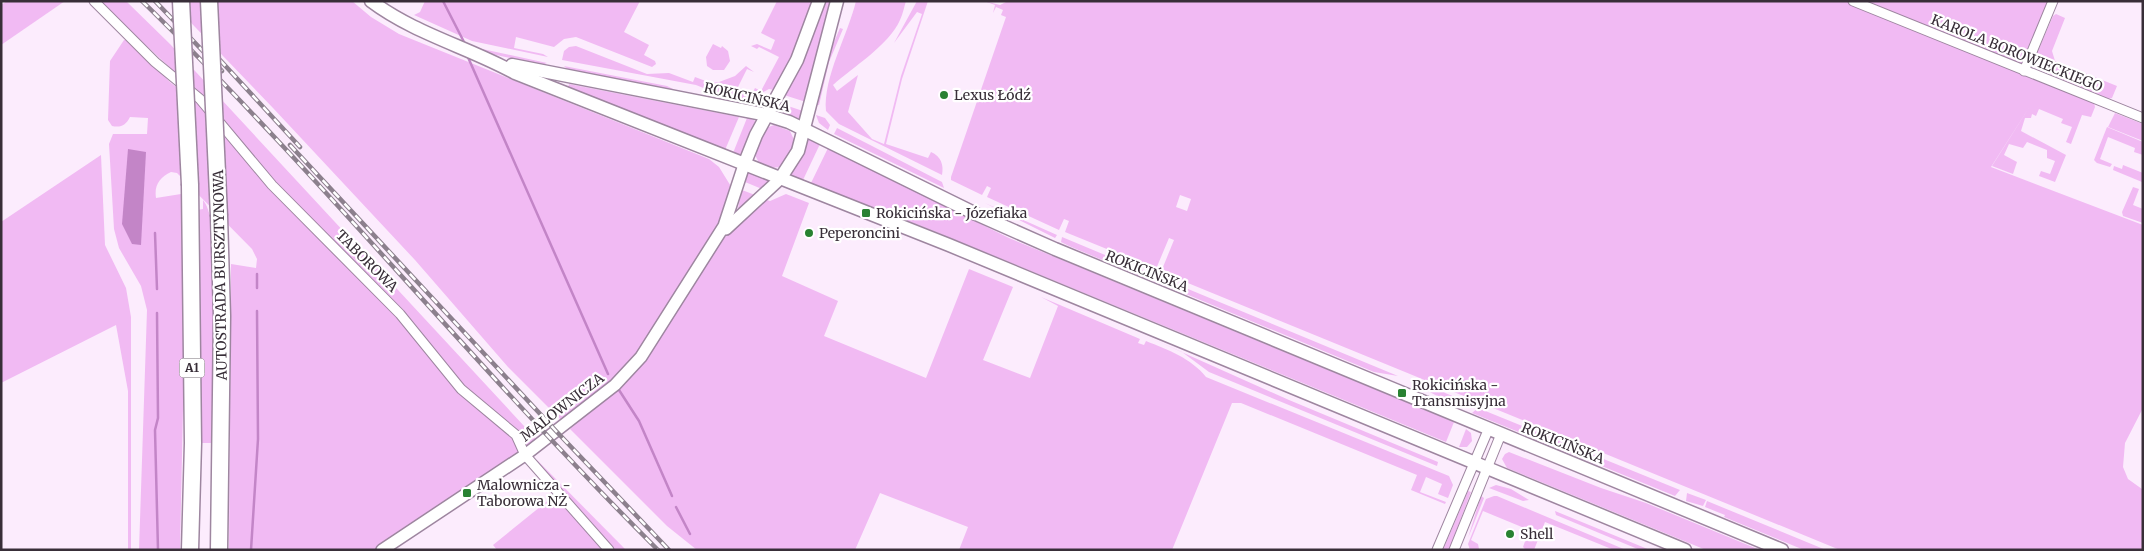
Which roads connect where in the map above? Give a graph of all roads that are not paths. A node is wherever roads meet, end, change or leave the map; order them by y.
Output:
1 (94, 1) edge
2 (181, 1) edge
3 (208, 1) edge
4 (371, 1) edge
5 (819, 1) edge
6 (837, 1) edge
7 (1853, 1) edge
8 (2053, 1) edge
9 (491, 60) junction
10 (2024, 71) junction
11 (767, 115) junction
12 (2143, 118) edge
13 (804, 128) junction
14 (744, 165) junction
15 (780, 179) junction
16 (714, 242) junction
17 (1488, 428) junction
18 (1501, 434) junction
19 (526, 454) junction
20 (1474, 463) junction
21 (1487, 468) junction
22 (190, 550) edge
23 (219, 550) edge
24 (382, 550) edge
25 (609, 550) edge
26 (1437, 550) edge
27 (1454, 550) edge
28 (1685, 550) edge
29 (1782, 550) edge

1 - 19 street, TABOROWA
2 - 22 highway, AUTOSTRADA BURSZTYNOWA / A1, bridge
3 - 23 highway, AUTOSTRADA BURSZTYNOWA / A1, bridge
4 - 9 main road, ROKICIŃSKA
5 - 11 main road
6 - 13 main road
7 - 10 street, KAROLA BOROWIECKIEGO
8 - 10 street
9 - 11 main road, ROKICIŃSKA
9 - 14 main road, ROKICIŃSKA
10 - 12 street, KAROLA BOROWIECKIEGO
11 - 13 main road, ROKICIŃSKA
11 - 14 main road
13 - 15 main road
13 - 17 main road, ROKICIŃSKA
14 - 15 main road, ROKICIŃSKA
14 - 16 street, MALOWNICZA
15 - 16 street, MALOWNICZA
15 - 20 main road, ROKICIŃSKA
16 - 19 street, MALOWNICZA
17 - 18 main road, ROKICIŃSKA
17 - 20 street
18 - 21 street
18 - 29 main road, ROKICIŃSKA
19 - 24 street, MALOWNICZA
19 - 25 street, TABOROWA
20 - 21 main road, ROKICIŃSKA
20 - 26 street
21 - 27 street
21 - 28 main road, ROKICIŃSKA

